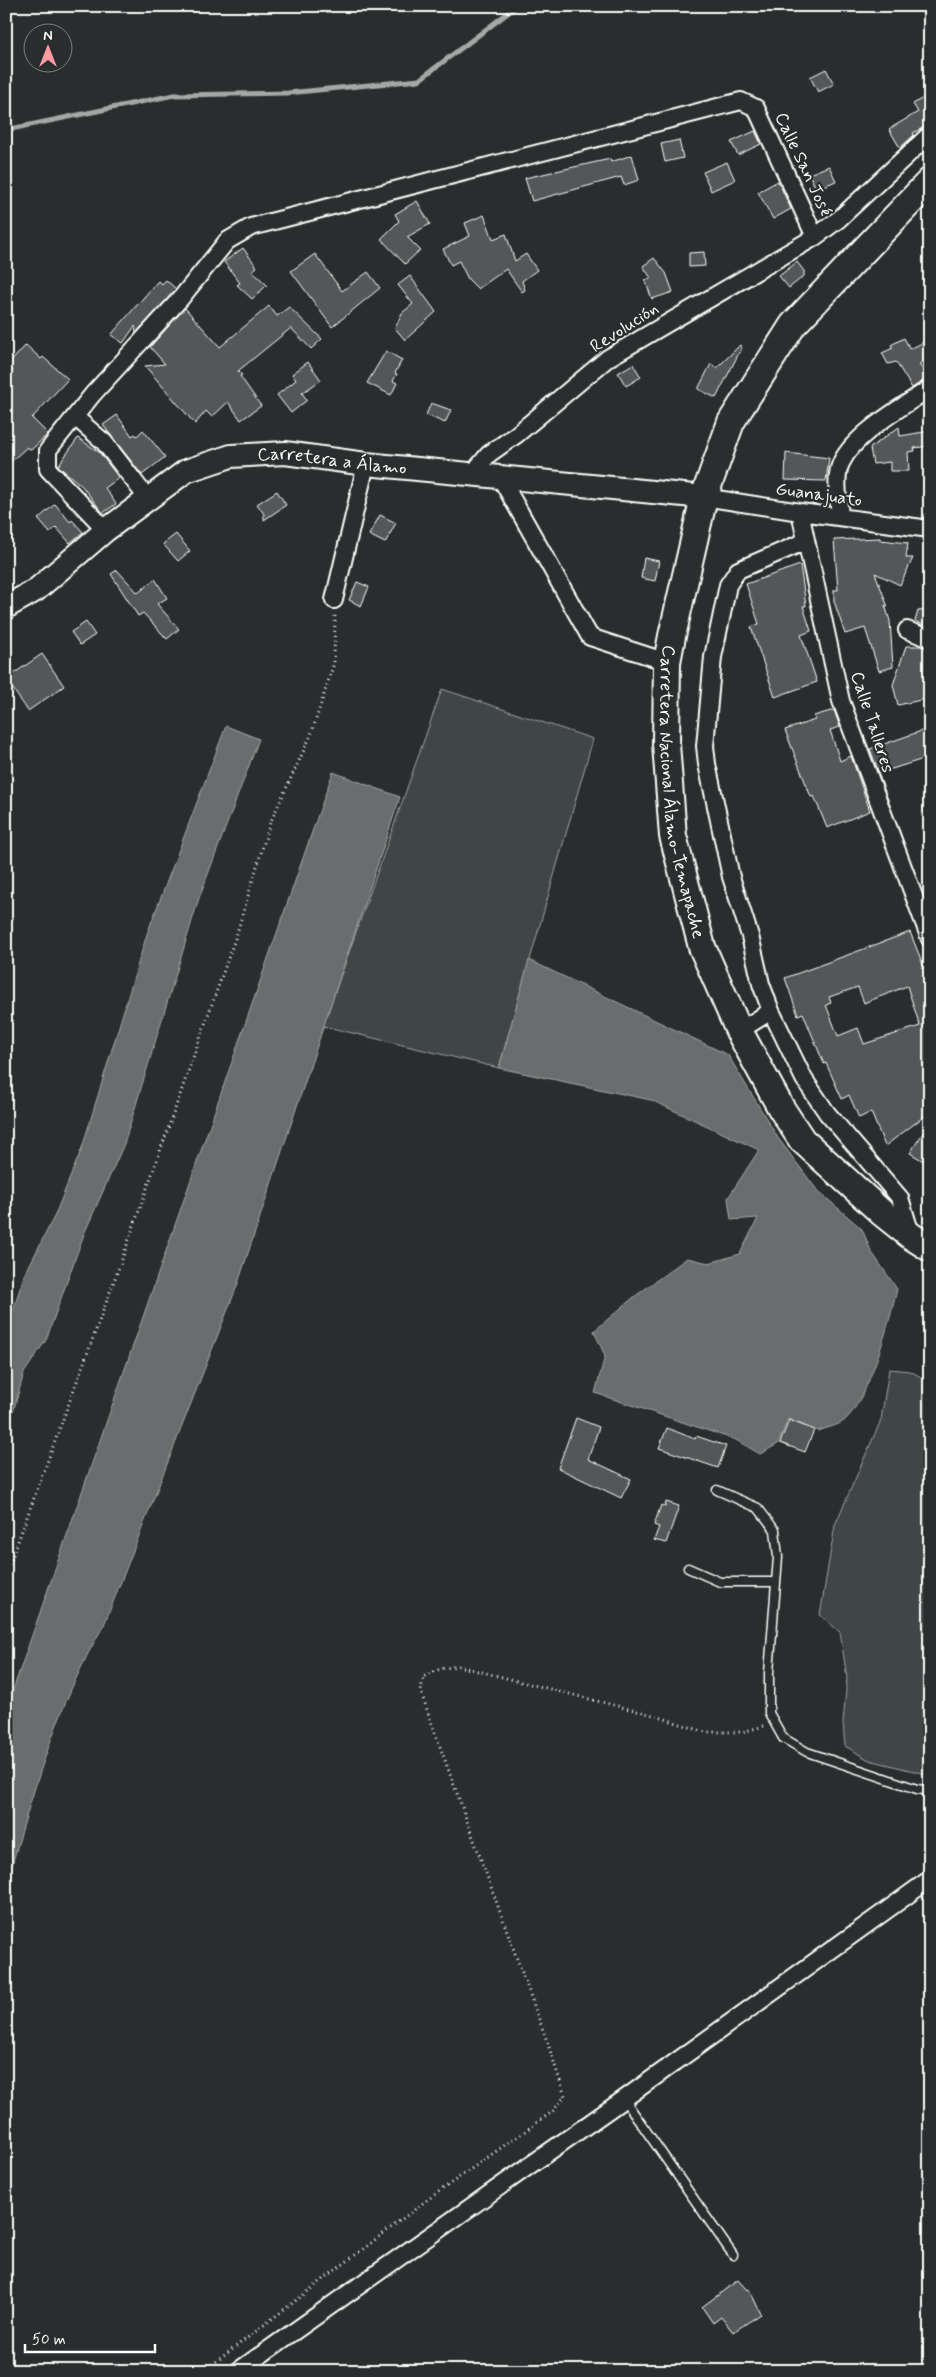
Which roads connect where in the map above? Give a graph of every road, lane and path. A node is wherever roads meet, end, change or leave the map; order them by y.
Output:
1 (930, 134) edge
2 (930, 181) edge
3 (815, 237) junction
4 (930, 388) edge
5 (75, 417) junction
6 (366, 464) junction
7 (472, 474) junction
8 (500, 477) junction
9 (704, 497) junction
10 (148, 500) junction
11 (800, 512) junction
12 (840, 517) junction
13 (930, 529) edge
14 (106, 530) junction
15 (806, 541) junction
16 (334, 600) joint
17 (6, 607) edge
18 (907, 630) dead end
19 (930, 640) edge
20 (667, 662) junction
21 (930, 939) edge
22 (771, 1011) junction
23 (739, 1030) junction
24 (920, 1242) edge
25 (717, 1490) dead end
26 (688, 1568) dead end
27 (6, 1574) edge
28 (776, 1582) junction
29 (774, 1723) junction
30 (930, 1790) edge
31 (930, 1879) edge
32 (624, 2099) junction
33 (732, 2254) dead end
34 (204, 2371) edge
35 (238, 2371) edge

1 - 3 street, Revolución
2 - 9 main road, Carretera Nacional Álamo-Temapache
3 - 5 street, Calle San José
3 - 7 street, Revolución
4 - 12 street
5 - 10 street
5 - 14 street
6 - 7 main road, Carretera a Álamo
6 - 10 main road, Carretera a Álamo
6 - 16 street
7 - 8 main road, Carretera a Álamo
8 - 9 main road, Carretera a Álamo
8 - 20 street
9 - 11 street, Guanajuato
9 - 20 main road, Carretera Nacional Álamo-Temapache
10 - 14 main road, Carretera a Álamo
11 - 12 street, Guanajuato
11 - 15 street, Calle Talleres
12 - 13 street, Guanajuato
14 - 17 main road, Carretera a Álamo
15 - 21 street, Calle Talleres
15 - 22 street
16 - 27 path
18 - 19 street
20 - 23 main road, Carretera Nacional Álamo-Temapache
22 - 23 street
22 - 24 street
23 - 24 main road, Carretera Nacional Álamo-Temapache
25 - 28 lane
26 - 28 lane
28 - 29 lane
29 - 30 lane
29 - 34 path
31 - 32 street
32 - 33 lane
32 - 35 street

